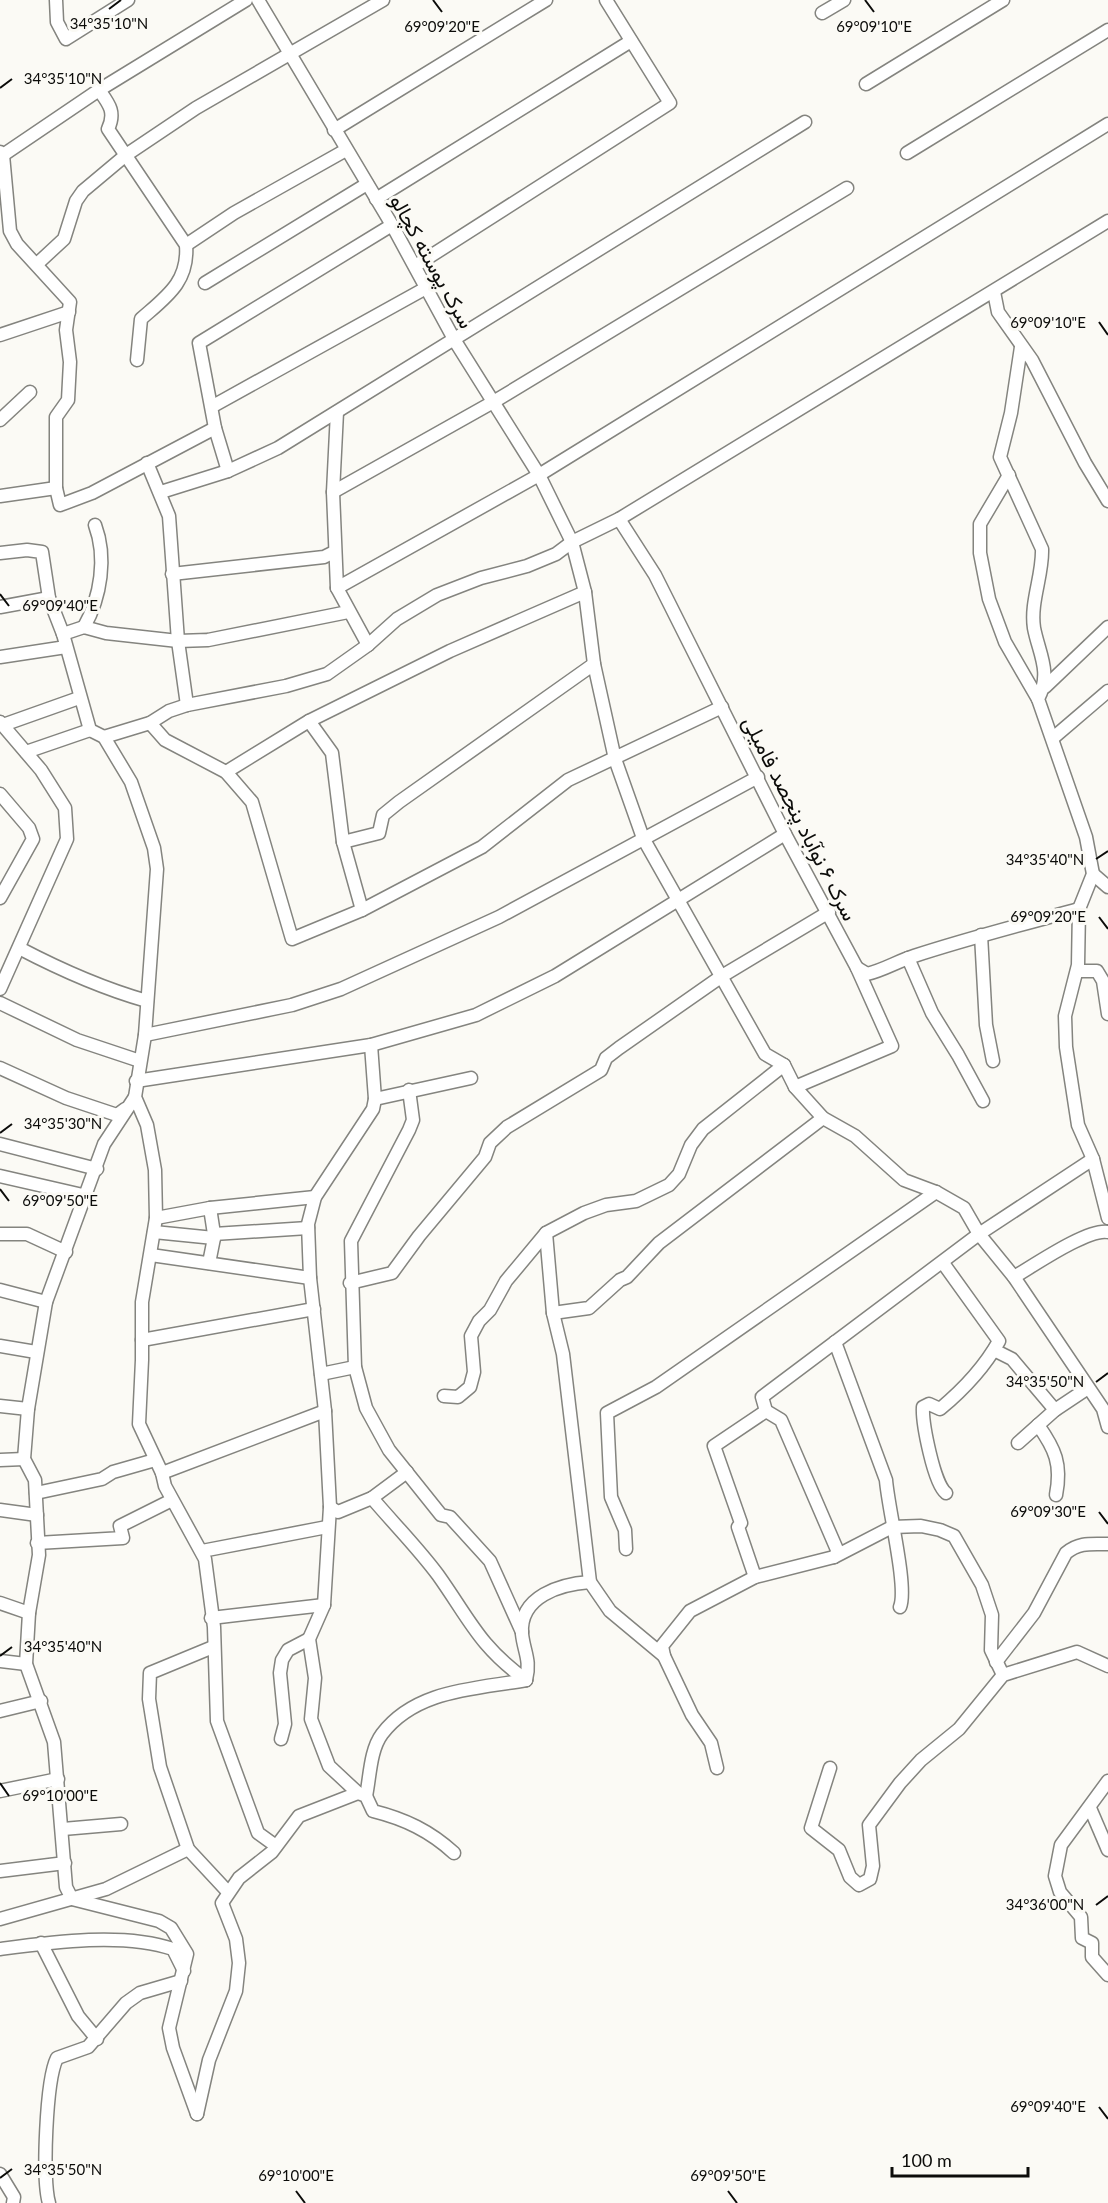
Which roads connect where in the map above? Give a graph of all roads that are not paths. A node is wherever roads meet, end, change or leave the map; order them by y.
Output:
1 (56, 0) edge
2 (128, 0) edge
3 (246, 0) edge
4 (258, 0) edge
5 (383, 0) edge
6 (546, 0) edge
7 (606, 0) edge
8 (844, 0) edge
9 (1003, 0) edge
10 (822, 13) dead end
11 (1108, 30) edge
12 (631, 41) junction
13 (291, 56) junction
14 (866, 84) dead end
15 (99, 90) junction
16 (805, 122) dead end
17 (1108, 124) edge
18 (334, 130) junction
19 (346, 150) junction
20 (907, 153) dead end
21 (1, 154) edge
22 (126, 154) junction
23 (367, 184) junction
24 (847, 188) dead end
25 (376, 199) junction
26 (4, 203) edge
27 (1108, 221) edge
28 (392, 225) junction
29 (186, 245) junction
30 (37, 264) junction
31 (415, 266) junction
32 (206, 283) dead end
33 (426, 288) junction
34 (994, 292) junction
35 (69, 312) junction
36 (0, 335) edge
37 (455, 341) junction
38 (1021, 347) junction
39 (137, 360) dead end
40 (30, 393) dead end
41 (495, 401) junction
42 (213, 406) junction
43 (337, 412) junction
44 (0, 420) edge
45 (215, 428) junction
46 (147, 463) junction
47 (228, 471) junction
48 (539, 475) junction
49 (1009, 475) junction
50 (56, 488) junction
51 (161, 492) junction
52 (333, 492) junction
53 (0, 496) edge
54 (1108, 501) edge
55 (619, 519) junction
56 (94, 525) dead end
57 (572, 542) junction
58 (334, 552) junction
59 (0, 553) edge
60 (172, 574) junction
61 (337, 588) junction
62 (585, 592) junction
63 (49, 598) junction
64 (0, 607) edge
65 (348, 612) junction
66 (84, 627) junction
67 (1108, 627) edge
68 (63, 634) junction
69 (178, 641) junction
70 (368, 645) junction
71 (66, 647) junction
72 (0, 657) edge
73 (594, 664) junction
74 (1045, 687) junction
75 (1108, 692) edge
76 (79, 698) junction
77 (1038, 699) junction
78 (1098, 700) junction
79 (187, 705) junction
80 (722, 707) junction
81 (1108, 711) edge
82 (309, 721) junction
83 (1, 723) edge
84 (150, 723) junction
85 (90, 730) junction
86 (105, 737) junction
87 (1053, 738) junction
88 (26, 752) junction
89 (615, 759) junction
90 (226, 772) junction
91 (758, 777) junction
92 (2, 800) edge
93 (785, 834) junction
94 (643, 838) junction
95 (343, 842) junction
96 (1093, 874) junction
97 (5, 881) edge
98 (1108, 887) edge
99 (0, 898) edge
100 (680, 899) junction
101 (1079, 909) junction
102 (362, 910) junction
103 (829, 912) junction
104 (981, 935) junction
105 (19, 948) junction
106 (908, 957) junction
107 (857, 968) junction
108 (1077, 971) junction
109 (722, 976) junction
110 (0, 988) edge
111 (147, 1001) junction
112 (0, 1003) edge
113 (1108, 1014) edge
114 (145, 1035) junction
115 (371, 1045) junction
116 (140, 1061) junction
117 (993, 1061) dead end
118 (784, 1065) junction
119 (0, 1068) edge
120 (471, 1078) dead end
121 (136, 1081) junction
122 (795, 1087) junction
123 (409, 1090) junction
124 (135, 1097) junction
125 (375, 1099) junction
126 (983, 1101) dead end
127 (126, 1109) junction
128 (823, 1118) junction
129 (0, 1144) edge
130 (1093, 1159) junction
131 (97, 1169) junction
132 (0, 1176) edge
133 (936, 1192) junction
134 (87, 1196) junction
135 (315, 1197) junction
136 (210, 1208) junction
137 (156, 1218) junction
138 (1108, 1218) edge
139 (308, 1228) junction
140 (154, 1232) junction
141 (1108, 1232) edge
142 (546, 1233) junction
143 (0, 1234) edge
144 (979, 1234) junction
145 (214, 1236) junction
146 (66, 1252) junction
147 (151, 1255) junction
148 (209, 1263) junction
149 (943, 1263) junction
150 (1014, 1277) junction
151 (310, 1278) junction
152 (350, 1282) junction
153 (0, 1290) edge
154 (46, 1302) junction
155 (314, 1309) junction
156 (553, 1313) junction
157 (142, 1340) junction
158 (835, 1342) junction
159 (0, 1346) edge
160 (994, 1350) junction
161 (36, 1352) junction
162 (355, 1367) junction
163 (321, 1374) junction
164 (1088, 1388) junction
165 (444, 1396) dead end
166 (0, 1406) edge
167 (28, 1408) junction
168 (1106, 1408) edge
169 (1055, 1410) junction
170 (325, 1411) junction
171 (766, 1411) junction
172 (1038, 1425) junction
173 (1108, 1427) edge
174 (1018, 1443) dead end
175 (24, 1459) junction
176 (0, 1460) edge
177 (155, 1460) junction
178 (407, 1472) junction
179 (162, 1473) junction
180 (36, 1492) junction
181 (946, 1493) dead end
182 (1056, 1495) dead end
183 (372, 1498) junction
184 (172, 1500) junction
185 (330, 1507) junction
186 (0, 1510) edge
187 (37, 1515) junction
188 (327, 1527) junction
189 (892, 1527) junction
190 (37, 1543) junction
191 (1108, 1544) edge
192 (626, 1549) dead end
193 (202, 1551) junction
194 (834, 1557) junction
195 (755, 1577) junction
196 (590, 1582) junction
197 (0, 1602) edge
198 (324, 1605) junction
199 (900, 1607) dead end
200 (29, 1613) junction
201 (211, 1618) junction
202 (522, 1632) junction
203 (309, 1639) junction
204 (213, 1647) junction
205 (664, 1656) junction
206 (0, 1661) edge
207 (996, 1662) junction
208 (26, 1664) junction
209 (1108, 1666) edge
210 (1003, 1675) junction
211 (526, 1680) junction
212 (40, 1701) junction
213 (0, 1711) edge
214 (281, 1739) dead end
215 (830, 1767) dead end
216 (717, 1768) dead end
217 (58, 1779) junction
218 (1108, 1781) edge
219 (0, 1791) edge
220 (362, 1795) junction
221 (1090, 1808) junction
222 (121, 1824) dead end
223 (63, 1828) junction
224 (276, 1846) junction
225 (188, 1849) junction
226 (1108, 1850) edge
227 (454, 1854) dead end
228 (64, 1863) junction
229 (0, 1871) edge
230 (228, 1892) junction
231 (72, 1899) junction
232 (0, 1919) edge
233 (41, 1944) junction
234 (0, 1949) edge
235 (1108, 1975) edge
236 (182, 1976) junction
237 (97, 2038) junction
238 (0, 2174) edge
239 (13, 2203) edge
240 (49, 2203) edge

1 - 2 street
3 - 15 street
4 - 13 street, سرک پوسته کچالو
5 - 13 street
6 - 18 street
7 - 12 street
8 - 10 street
9 - 14 street
11 - 20 street
12 - 25 street
12 - 31 street
13 - 18 street, سرک پوسته کچالو
13 - 22 street
15 - 21 street
15 - 22 street
16 - 37 street
17 - 48 street
18 - 19 street, سرک پوسته کچالو
19 - 23 street, سرک پوسته کچالو
19 - 29 street
21 - 26 street
22 - 29 street
22 - 30 street
23 - 25 street, سرک پوسته کچالو
23 - 32 street
24 - 41 street
25 - 28 street, سرک پوسته کچالو
26 - 30 street
27 - 34 street
28 - 31 street, سرک پوسته کچالو
28 - 42 street
29 - 39 street
30 - 35 street
31 - 33 street, سرک پوسته کچالو
33 - 37 street, سرک پوسته کچالو
33 - 42 street
34 - 38 street
34 - 55 street
35 - 36 street
35 - 50 street
37 - 41 street, سرک پوسته کچالو
37 - 43 street
38 - 49 street
38 - 54 street
40 - 44 street
41 - 48 street, سرک پوسته کچالو
41 - 52 street
42 - 45 street
43 - 47 street
43 - 52 street
45 - 46 street
45 - 47 street
46 - 50 street
46 - 51 street
47 - 51 street
48 - 57 street, سرک پوسته کچالو
48 - 61 street
49 - 74 street
49 - 77 street
50 - 53 street
51 - 60 street
52 - 58 street
55 - 57 street
55 - 80 street, سرک ۶ نوآباد پنجصد فامیلی
56 - 66 street
57 - 62 street, سرک پوسته کچالو
57 - 70 street
58 - 60 street
58 - 61 street
59 - 63 street
60 - 69 street
61 - 65 street
62 - 73 street, سرک پوسته کچالو
62 - 82 street
63 - 64 street
63 - 68 street
65 - 69 street
65 - 70 street
66 - 68 street
66 - 69 street
67 - 74 street
68 - 71 street
69 - 79 street
70 - 79 street
71 - 72 street
71 - 76 street
73 - 89 street, سرک پوسته کچالو
73 - 95 street
74 - 77 street
75 - 78 street
76 - 83 street
76 - 85 street
77 - 87 street
78 - 81 street
78 - 87 street
79 - 84 street
80 - 89 street
80 - 91 street, سرک ۶ نوآباد پنجصد فامیلی
82 - 90 street
82 - 95 street
83 - 88 street
84 - 86 street
84 - 90 street
85 - 86 street
85 - 88 street
86 - 111 street
87 - 96 street
88 - 105 street
89 - 94 street, سرک پوسته کچالو
89 - 102 street
90 - 102 street
91 - 93 street, سرک ۶ نوآباد پنجصد فامیلی
91 - 94 street
92 - 97 street
93 - 100 street
93 - 103 street, سرک ۶ نوآباد پنجصد فامیلی
94 - 100 street, سرک پوسته کچالو
94 - 114 street
95 - 102 street
96 - 98 street
96 - 101 street
97 - 99 street
100 - 109 street, سرک پوسته کچالو
100 - 115 street
101 - 104 street
101 - 108 street
103 - 107 street, سرک ۶ نوآباد پنجصد فامیلی
103 - 109 street
104 - 106 street
104 - 117 street
105 - 110 street
105 - 111 street
106 - 107 street
106 - 126 street
107 - 122 street, سرک ۶ نوآباد پنجصد فامیلی
108 - 113 street
108 - 130 street
109 - 118 street, سرک پوسته کچالو
109 - 152 street
111 - 114 street
112 - 116 street
114 - 116 street
115 - 121 street
115 - 125 street
116 - 121 street
118 - 122 street
118 - 142 street
119 - 127 street
120 - 123 street
121 - 124 street
122 - 128 street
123 - 125 street
123 - 152 street
124 - 127 street
124 - 137 street
125 - 135 street
127 - 131 street
128 - 133 street
128 - 156 street
129 - 131 street
130 - 138 street
130 - 144 street
131 - 134 street
132 - 134 street
133 - 144 street
133 - 192 street
134 - 146 street
135 - 136 street
135 - 139 street
136 - 137 street
136 - 145 street
137 - 140 street
139 - 145 street
139 - 151 street
140 - 145 street
140 - 147 street
141 - 150 street
142 - 156 street
142 - 165 street
143 - 146 street
144 - 149 street
144 - 150 street
145 - 148 street
146 - 154 street
147 - 148 street
147 - 157 street
148 - 151 street
149 - 158 street
149 - 160 street
150 - 164 street
151 - 155 street
152 - 162 street
153 - 154 street
154 - 161 street
155 - 157 street
155 - 163 street
156 - 196 street
157 - 177 street
158 - 171 street
158 - 189 street
159 - 161 street
160 - 169 street
160 - 181 street
161 - 167 street
162 - 163 street
162 - 178 street
163 - 170 street
164 - 168 street
164 - 169 street
166 - 167 street
167 - 175 street
168 - 173 street
169 - 172 street
170 - 179 street
170 - 185 street
171 - 194 street
171 - 195 street
172 - 174 street
172 - 182 street
175 - 176 street
175 - 180 street
177 - 179 street
177 - 180 street
178 - 183 street
178 - 202 street
179 - 184 street
180 - 187 street
183 - 185 street
183 - 211 street
184 - 190 street
184 - 193 street
185 - 188 street
186 - 187 street
187 - 190 street
188 - 193 street
188 - 198 street
189 - 194 street
189 - 199 street
189 - 207 street
190 - 200 street
191 - 207 street
193 - 201 street
194 - 195 street
195 - 205 street
196 - 202 street
196 - 205 street
197 - 200 street
198 - 201 street
198 - 203 street
200 - 208 street
201 - 204 street
202 - 211 street
203 - 214 street
203 - 220 street
204 - 224 street
204 - 225 street
205 - 216 street
206 - 208 street
207 - 210 street
208 - 212 street
209 - 210 street
210 - 215 street
211 - 220 street
212 - 213 street
212 - 217 street
217 - 219 street
217 - 223 street
218 - 221 street
220 - 224 street
220 - 227 street
221 - 226 street
221 - 235 street
222 - 223 street
223 - 228 street
224 - 230 street
225 - 230 street
225 - 231 street
228 - 229 street
228 - 231 street
230 - 236 street
231 - 232 street
231 - 236 street
233 - 234 street
233 - 236 street
233 - 237 street
236 - 237 street
237 - 240 street
238 - 239 street

